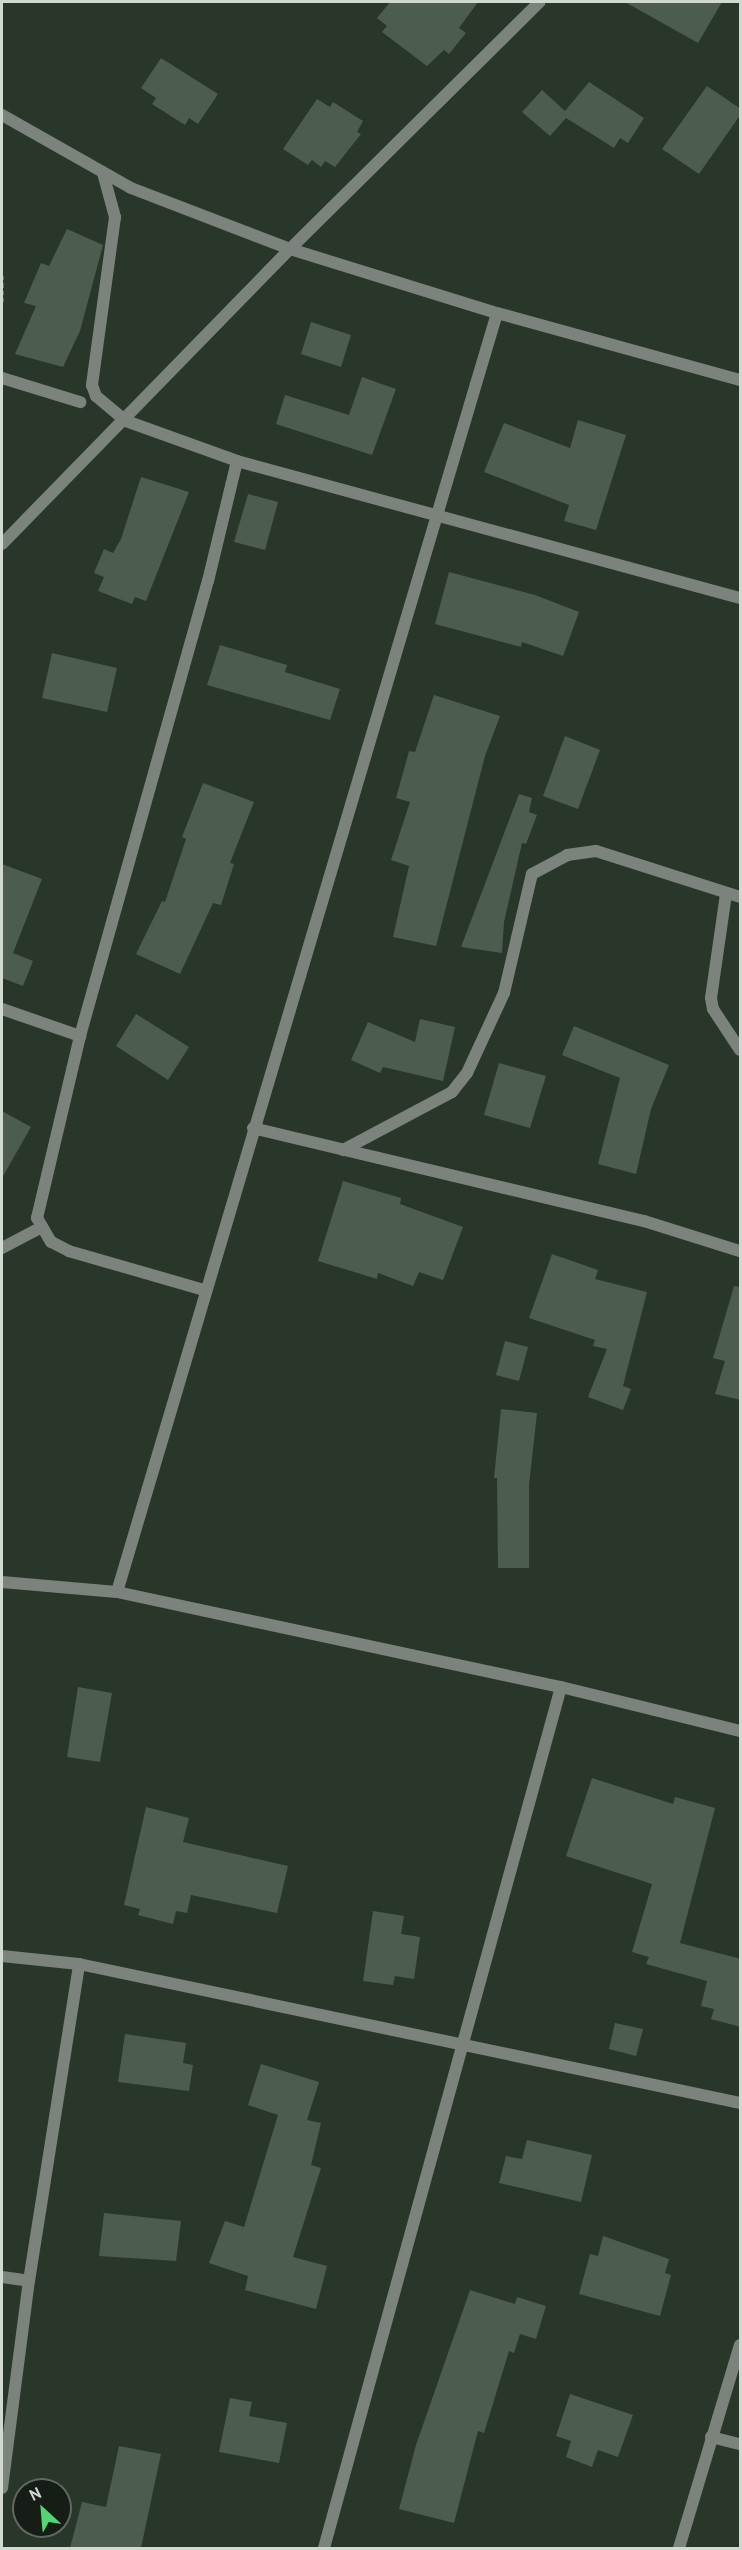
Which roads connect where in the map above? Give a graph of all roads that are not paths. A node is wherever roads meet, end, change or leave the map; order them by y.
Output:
1 (540, 2) edge
2 (2, 115) edge
3 (103, 172) junction
4 (290, 249) junction
5 (497, 313) junction
6 (2, 378) edge
7 (741, 380) edge
8 (80, 402) dead end
9 (126, 421) junction
10 (237, 461) junction
11 (437, 514) junction
12 (2, 544) edge
13 (741, 598) edge
14 (726, 894) junction
15 (741, 897) edge
16 (2, 1009) edge
17 (80, 1036) junction
18 (741, 1050) edge
19 (253, 1128) junction
20 (343, 1150) junction
21 (40, 1228) junction
22 (2, 1248) edge
23 (741, 1251) edge
24 (204, 1290) junction
25 (2, 1582) edge
26 (117, 1592) junction
27 (561, 1687) junction
28 (741, 1731) edge
29 (2, 1956) edge
30 (79, 1965) junction
31 (462, 2042) junction
32 (741, 2103) edge
33 (2, 2277) edge
34 (28, 2281) junction
35 (741, 2345) edge
36 (711, 2437) junction
37 (741, 2444) edge
38 (2, 2488) edge
39 (324, 2548) edge
40 (679, 2548) edge

1 - 4 street
2 - 3 street
3 - 4 street
3 - 9 street
4 - 5 street
4 - 9 street
5 - 7 street
5 - 11 street
6 - 8 street
9 - 10 street
9 - 12 street
10 - 11 street
10 - 17 street
11 - 13 street
11 - 19 street
14 - 15 street
14 - 18 street
14 - 20 street
16 - 17 street
17 - 21 street
19 - 20 street
19 - 24 street
20 - 23 street
21 - 22 street
21 - 24 street
24 - 26 street
25 - 26 street
26 - 27 street
27 - 28 street
27 - 31 street
29 - 30 street
30 - 31 street
30 - 34 street
31 - 32 street
31 - 39 street
33 - 34 street
34 - 38 street
35 - 36 street
36 - 37 street
36 - 40 street

